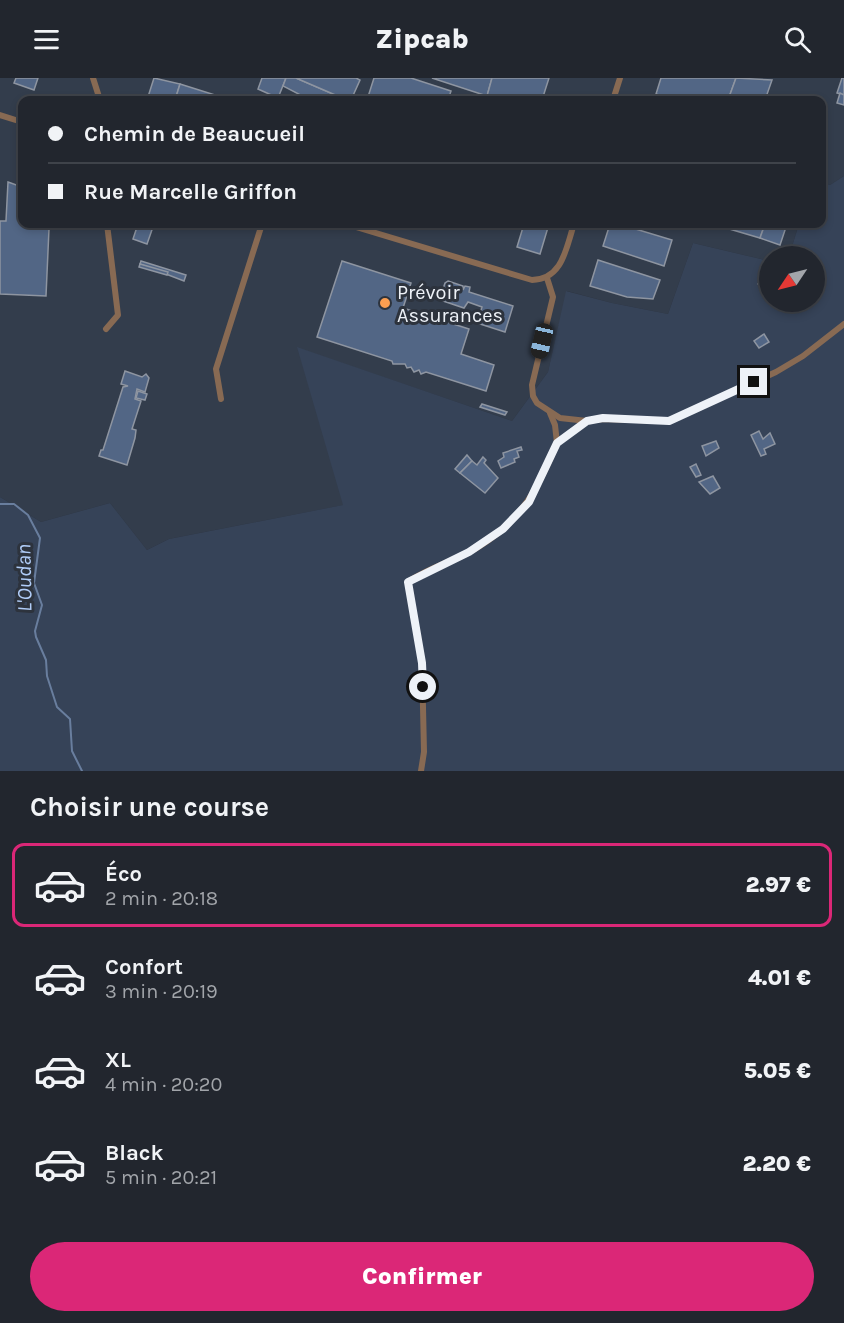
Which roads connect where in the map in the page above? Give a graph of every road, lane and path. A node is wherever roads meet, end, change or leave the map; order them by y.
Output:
1 (93, 78) edge
2 (620, 78) edge
3 (99, 96) edge
4 (614, 96) edge
5 (0, 115) edge
6 (18, 121) edge
7 (107, 228) edge
8 (261, 228) edge
9 (359, 228) edge
10 (573, 228) edge
11 (547, 278) junction
12 (844, 324) edge
13 (106, 328) dead end
14 (221, 399) dead end
15 (550, 413) junction
16 (587, 421) junction
17 (557, 443) junction
18 (421, 771) edge

1 - 3 street
2 - 4 street
5 - 6 street
7 - 13 street
8 - 14 street
9 - 11 street
10 - 11 street
11 - 15 street
12 - 16 street
15 - 16 street
15 - 17 street
16 - 17 street
17 - 18 street

